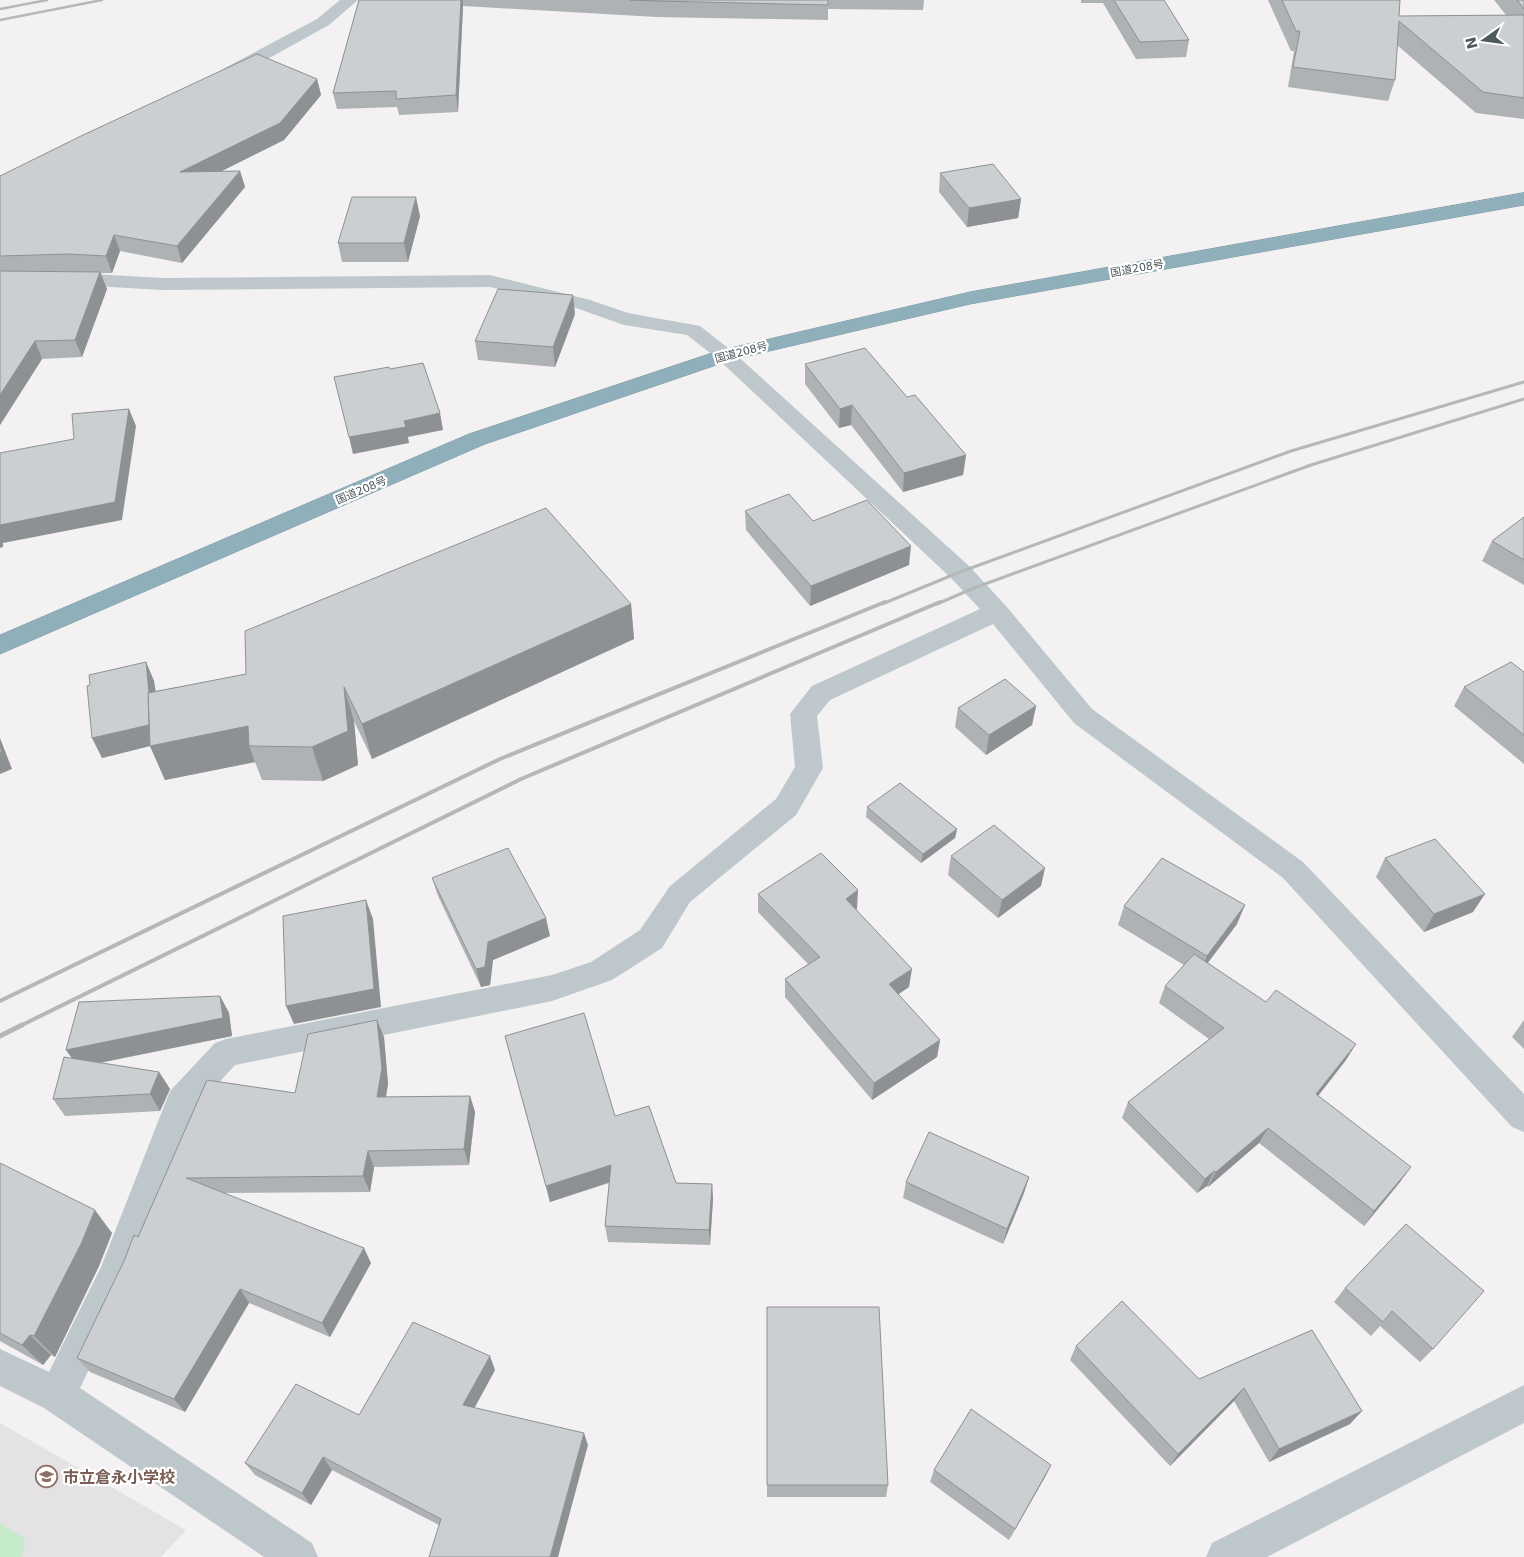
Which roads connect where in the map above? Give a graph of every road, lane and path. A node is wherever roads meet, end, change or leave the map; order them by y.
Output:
1 (350, 0) edge
2 (212, 81) edge
3 (1524, 199) edge
4 (0, 280) edge
5 (725, 356) junction
6 (997, 612) junction
7 (0, 645) edge
8 (1524, 1117) edge
9 (0, 1367) edge
10 (57, 1395) junction
11 (1524, 1403) edge
12 (298, 1557) edge
13 (1226, 1557) edge

1 - 2 street
3 - 5 highway, 国道208号
4 - 5 street
5 - 6 street
5 - 7 highway, 国道208号
6 - 8 street
6 - 10 street
9 - 10 street
10 - 12 street
11 - 13 street

